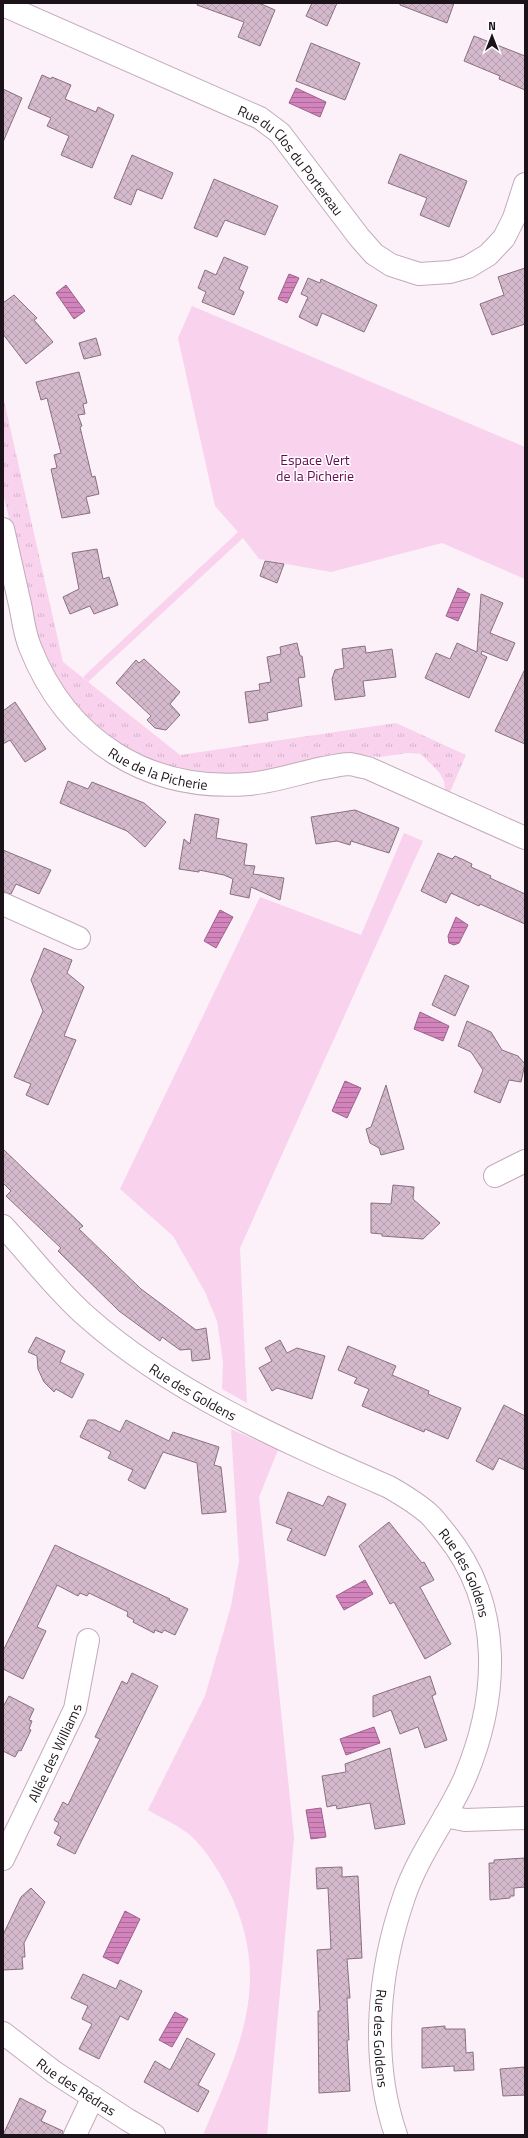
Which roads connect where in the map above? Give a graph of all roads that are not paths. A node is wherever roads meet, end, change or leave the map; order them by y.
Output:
1 (3, 5) edge
2 (525, 184) edge
3 (3, 529) edge
4 (525, 838) edge
5 (3, 904) edge
6 (79, 938) dead end
7 (525, 1161) edge
8 (495, 1176) dead end
9 (3, 1226) edge
10 (88, 1640) dead end
11 (445, 1816) junction
12 (525, 1818) edge
13 (3, 1859) edge
14 (3, 2033) edge
15 (93, 2097) junction
16 (74, 2135) edge
17 (154, 2135) edge
18 (396, 2135) edge

1 - 2 street, Rue du Clos du Portereau
3 - 4 street, Rue de la Picherie
5 - 6 street
7 - 8 street
9 - 11 street, Rue des Goldens
10 - 13 street, Allée des Williams
11 - 12 street
11 - 18 street, Rue des Goldens
14 - 15 street, Rue des Rédras
15 - 16 street
15 - 17 street, Rue des Rédras

